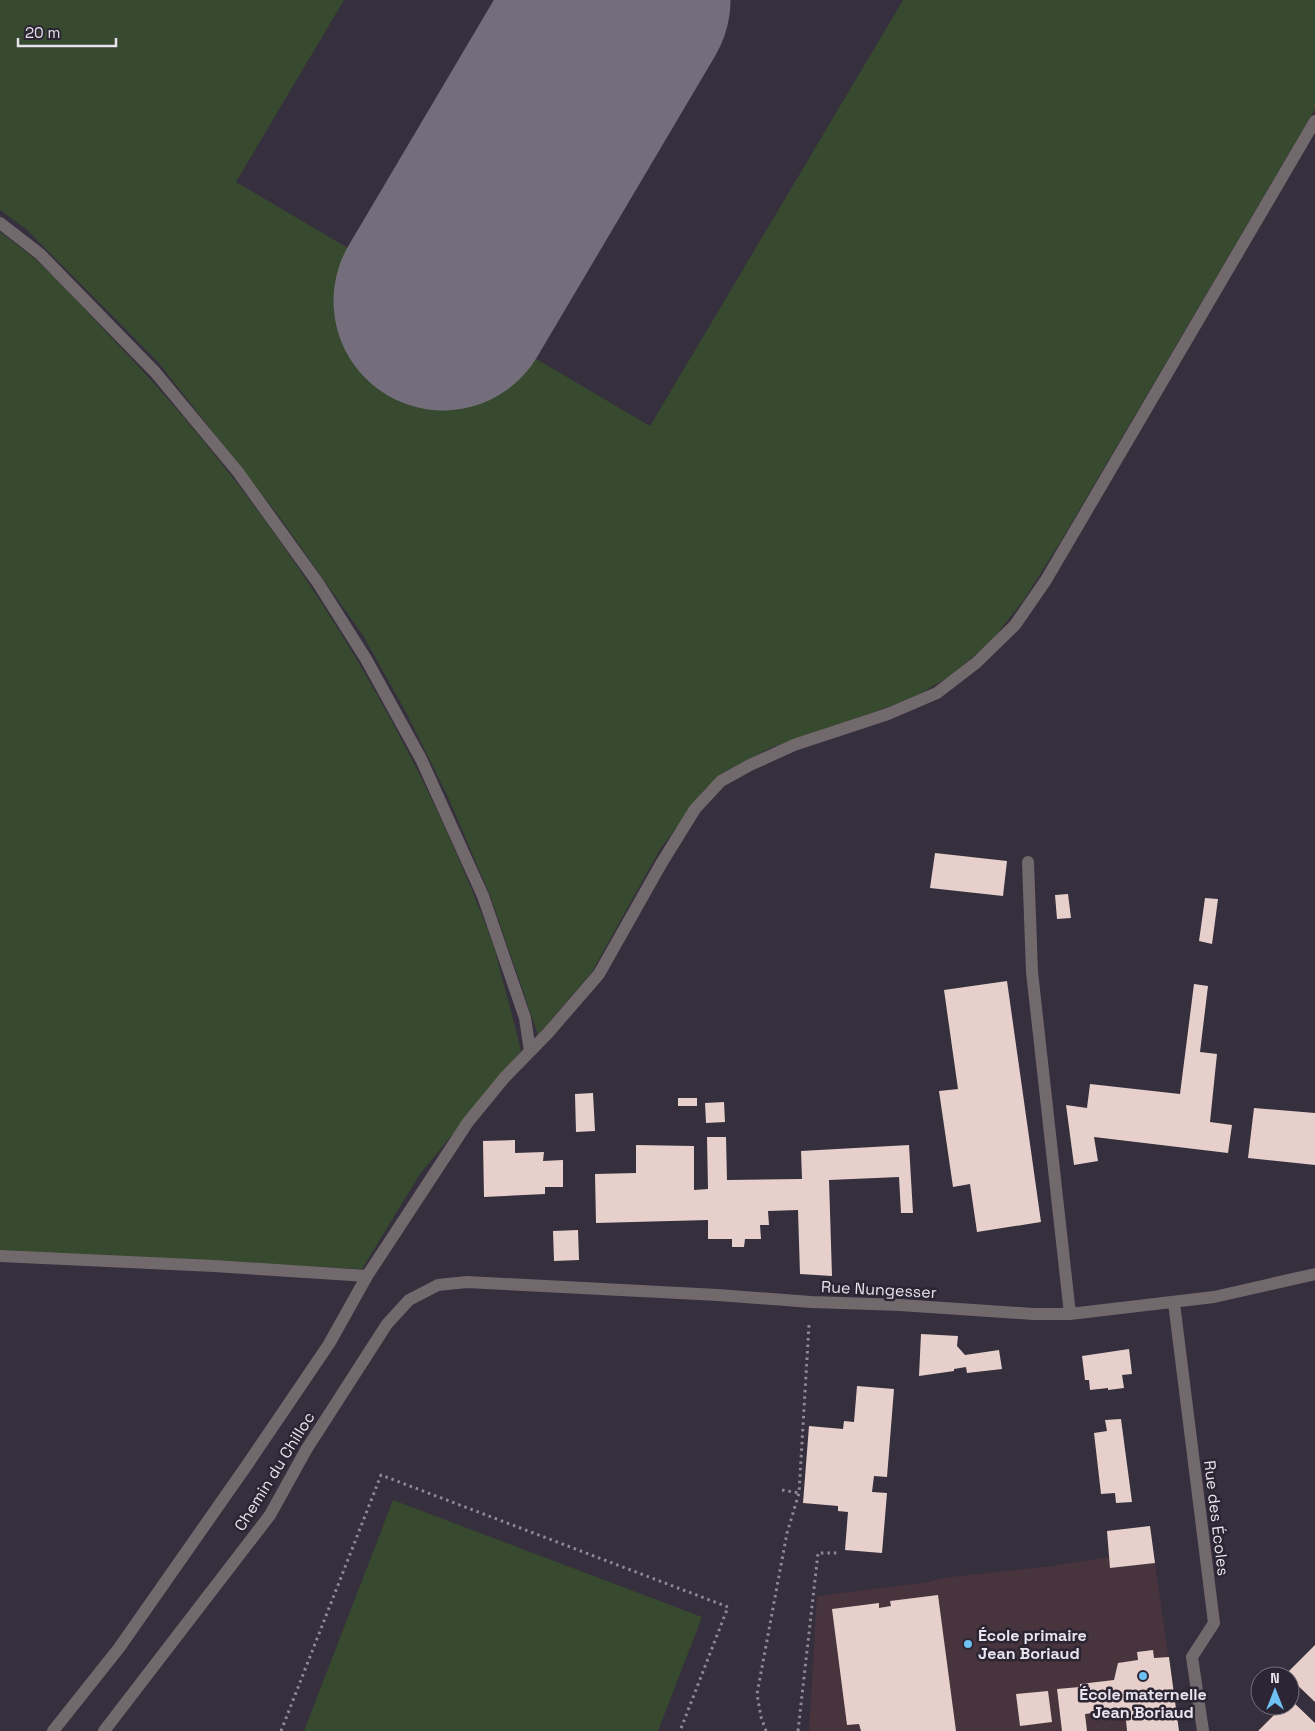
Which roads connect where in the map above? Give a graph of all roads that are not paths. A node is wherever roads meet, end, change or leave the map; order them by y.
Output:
1 (1315, 121) edge
2 (0, 223) edge
3 (1028, 862) dead end
4 (530, 1051) junction
5 (0, 1256) edge
6 (1315, 1274) edge
7 (367, 1276) junction
8 (438, 1284) joint
9 (1174, 1303) junction
10 (1070, 1314) junction
11 (53, 1731) edge
12 (104, 1731) edge
13 (1203, 1731) edge

1 - 4 street
2 - 4 street
3 - 10 street
4 - 7 street
5 - 7 street
6 - 9 street, Rue Nungesser
7 - 11 street
8 - 10 street, Rue Nungesser
8 - 12 street, Chemin du Chilloc
9 - 10 street, Rue Nungesser
9 - 13 street, Rue des Écoles

